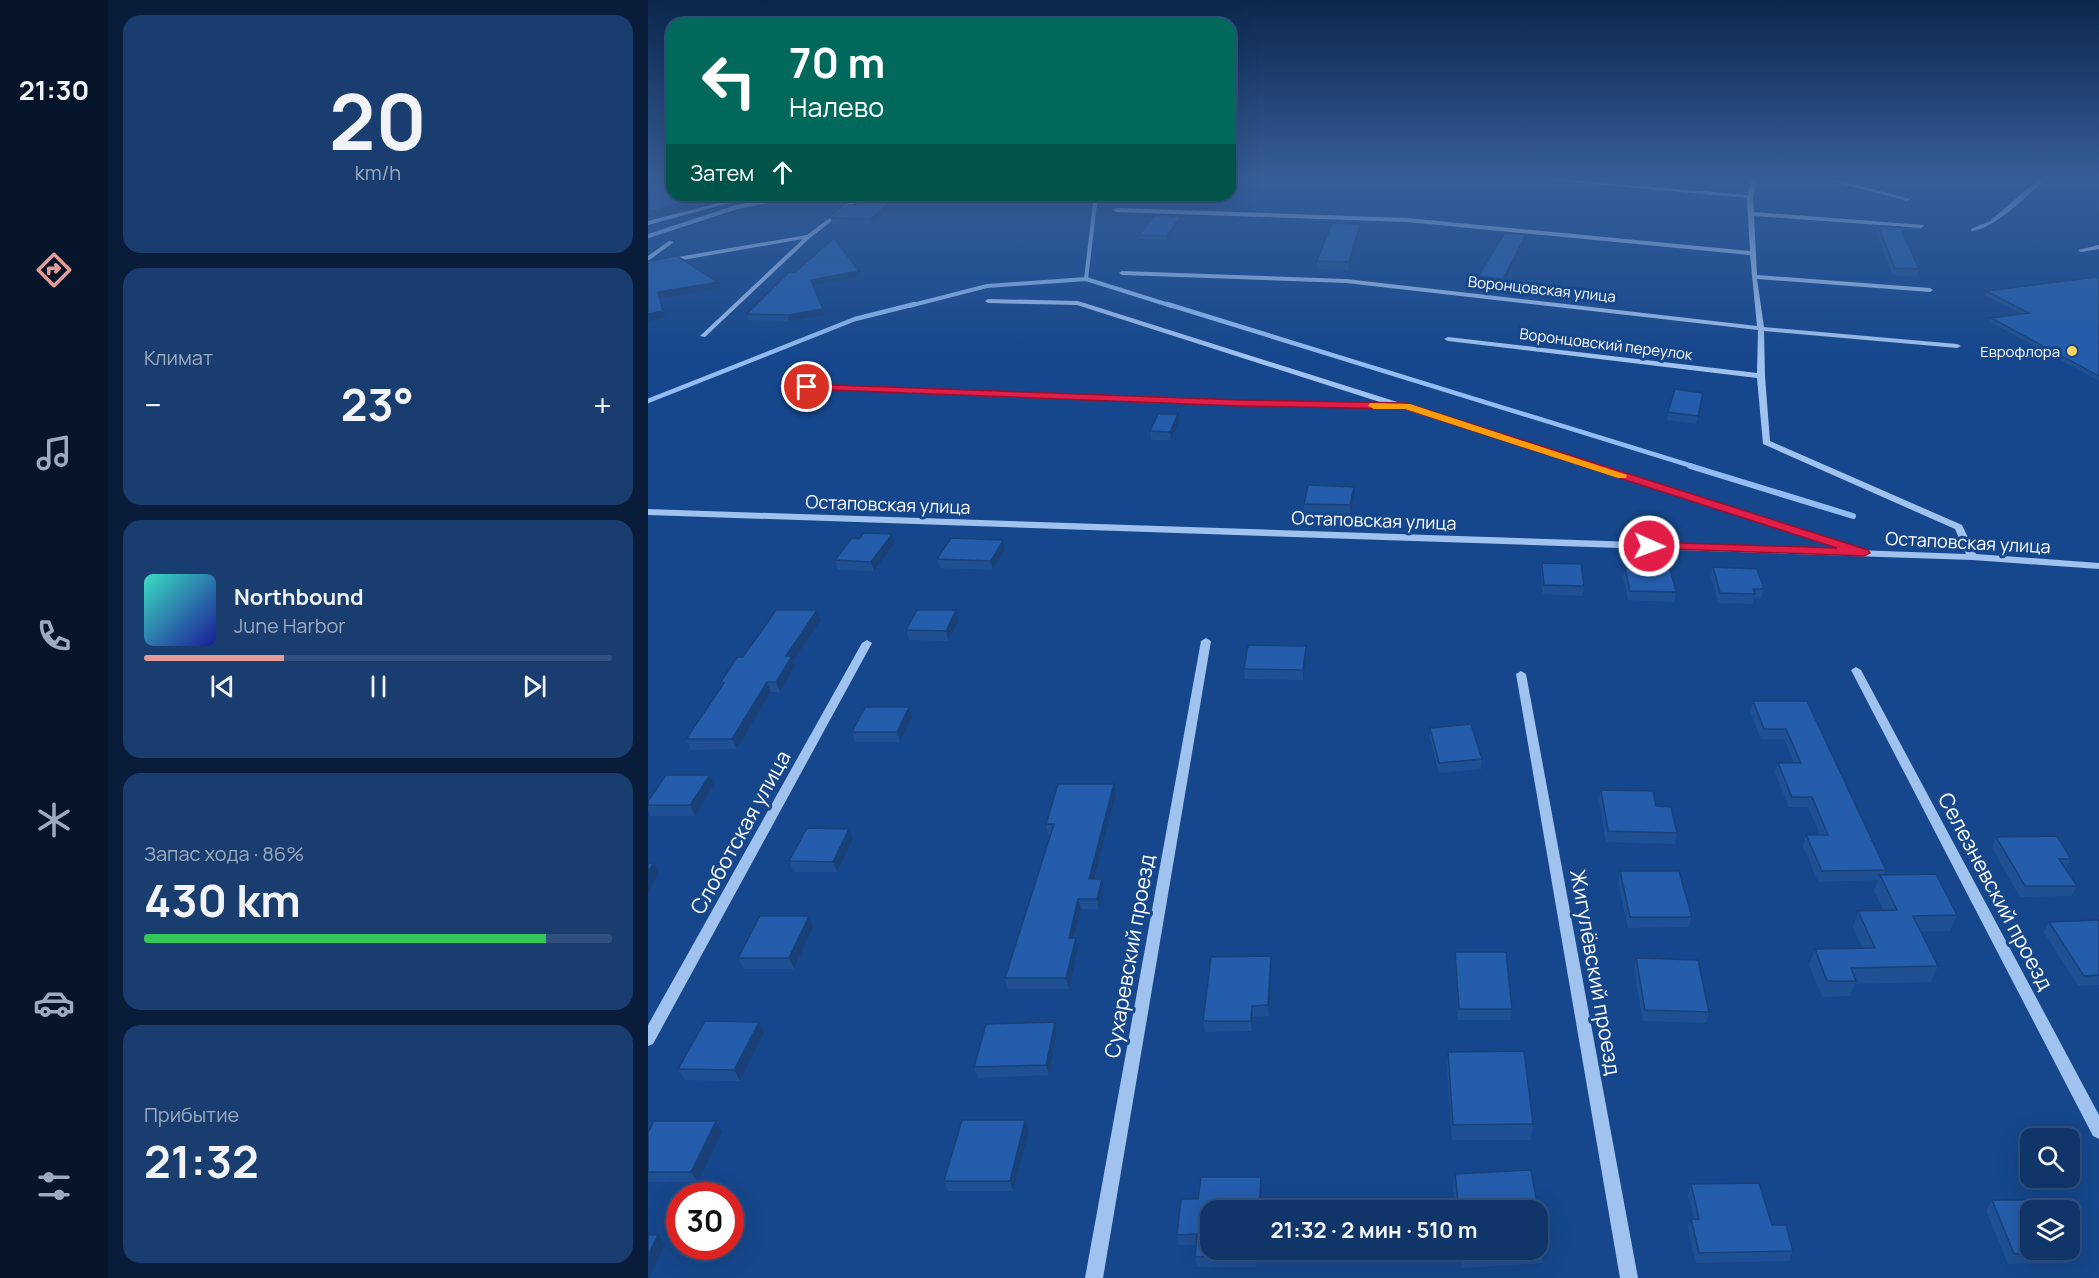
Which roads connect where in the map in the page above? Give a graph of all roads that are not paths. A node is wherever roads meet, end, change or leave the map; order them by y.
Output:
1 (794, 239) edge
2 (806, 239) edge
3 (1602, 239) edge
4 (1753, 239) edge
5 (671, 242) dead end
6 (2099, 247) edge
7 (2081, 250) dead end
8 (1753, 253) junction
9 (648, 259) edge
10 (648, 264) edge
11 (1122, 273) dead end
12 (1754, 277) junction
13 (1930, 290) dead end
14 (988, 302) dead end
15 (1761, 329) junction
16 (703, 336) dead end
17 (1448, 339) dead end
18 (1957, 346) dead end
19 (1761, 376) junction
20 (784, 386) dead end
21 (1406, 406) junction
22 (648, 512) edge
23 (1864, 553) junction
24 (1972, 557) junction
25 (2099, 566) edge
26 (1206, 641) dead end
27 (867, 643) dead end
28 (1856, 670) dead end
29 (1521, 674) dead end
30 (648, 1039) edge
31 (2099, 1131) edge
32 (1094, 1278) edge
33 (1629, 1278) edge

1 - 10 street
2 - 16 street
3 - 8 street
4 - 8 street
5 - 9 street
6 - 7 street
8 - 12 street
11 - 15 street, Воронцовская улица
12 - 13 street
12 - 15 street
14 - 21 street
15 - 18 street, Воронцовская улица
15 - 19 street
17 - 19 street, Воронцовский переулок
19 - 24 street
20 - 21 street
21 - 23 street
22 - 23 street, Остаповская улица
23 - 24 street, Остаповская улица
24 - 25 street, Остаповская улица
26 - 32 street, Сухаревский проезд
27 - 30 street, Слоботская улица
28 - 31 street, Селезневский проезд
29 - 33 street, Жигулёвский проезд

